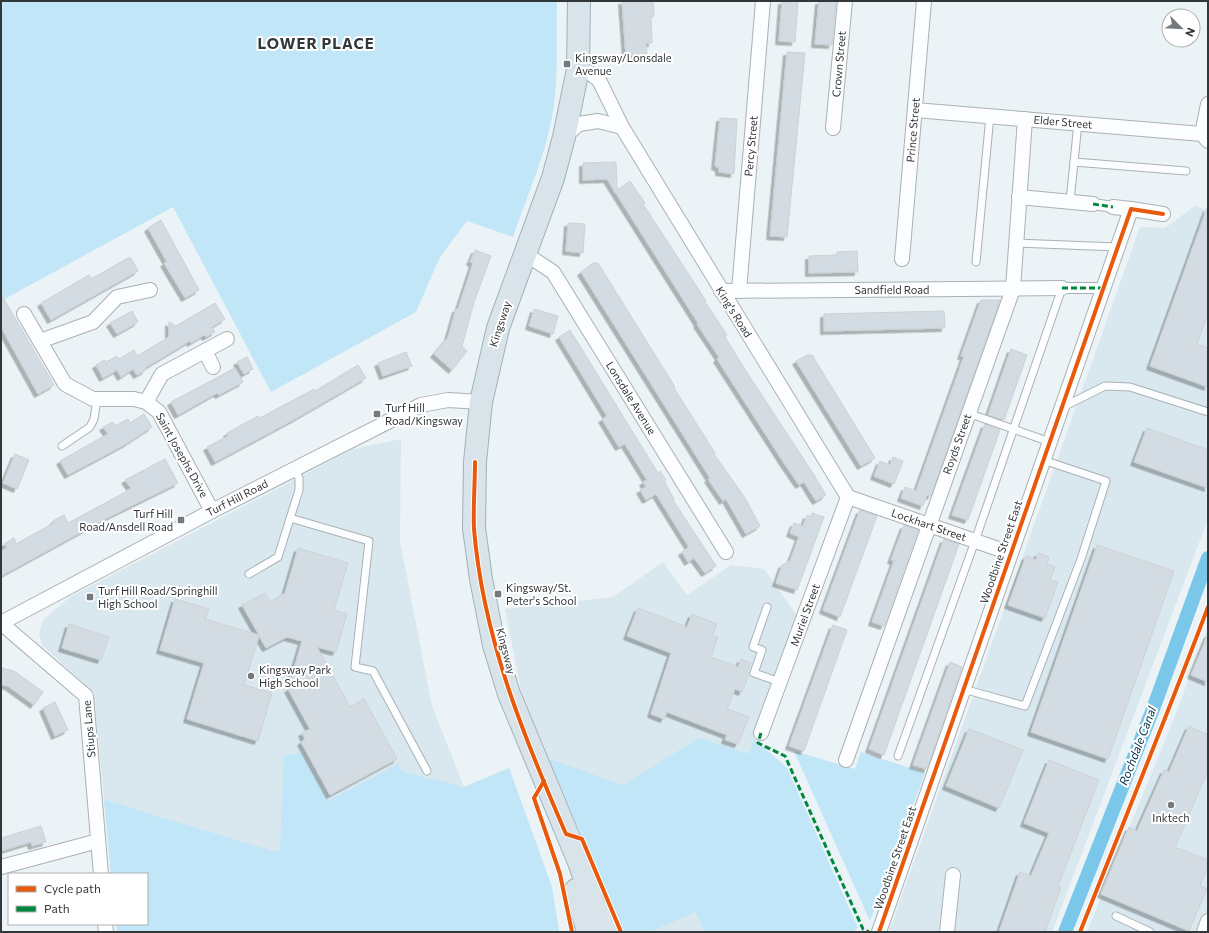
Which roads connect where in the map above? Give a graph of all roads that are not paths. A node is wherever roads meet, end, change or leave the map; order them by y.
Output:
1 (579, 1) edge
2 (763, 1) edge
3 (845, 1) edge
4 (924, 1) edge
5 (578, 69) junction
6 (1208, 104) edge
7 (915, 110) junction
8 (990, 116) junction
9 (1025, 119) junction
10 (1078, 123) junction
11 (622, 127) junction
12 (833, 128) dead end
13 (564, 137) junction
14 (1205, 137) edge
15 (1074, 162) junction
16 (1186, 170) dead end
17 (1019, 197) junction
18 (1070, 201) junction
19 (1093, 204) joint
20 (1112, 207) joint
21 (1131, 209) junction
22 (1163, 214) dead end
23 (1016, 243) junction
24 (1117, 247) junction
25 (524, 253) junction
26 (902, 258) dead end
27 (976, 262) dead end
28 (1062, 288) junction
29 (1103, 288) junction
30 (1012, 289) junction
31 (150, 290) dead end
32 (721, 291) junction
33 (739, 291) junction
34 (24, 314) dead end
35 (226, 339) dead end
36 (40, 341) junction
37 (205, 351) junction
38 (213, 367) dead end
39 (97, 399) junction
40 (146, 402) junction
41 (480, 402) junction
42 (1062, 407) junction
43 (1208, 412) edge
44 (968, 413) junction
45 (1014, 428) junction
46 (1050, 442) junction
47 (62, 446) dead end
48 (1043, 460) junction
49 (294, 469) junction
50 (848, 496) junction
51 (212, 510) junction
52 (290, 518) junction
53 (928, 524) junction
54 (975, 541) junction
55 (726, 552) dead end
56 (1010, 553) junction
57 (249, 574) dead end
58 (767, 607) dead end
59 (1, 623) edge
60 (780, 682) junction
61 (963, 689) junction
62 (761, 733) dead end
63 (898, 756) dead end
64 (846, 760) dead end
65 (427, 771) dead end
66 (566, 834) junction
67 (98, 841) junction
68 (1, 867) edge
69 (101, 873) edge
70 (953, 875) dead end
71 (594, 905) junction
72 (1116, 916) dead end
73 (1208, 921) edge
74 (588, 932) edge
75 (604, 932) edge
76 (611, 932) edge
77 (879, 932) edge
78 (947, 932) edge
79 (1150, 932) edge
80 (1204, 932) edge

1 - 5 highway, Kingsway
2 - 33 street, Percy Street
3 - 12 street, Crown Street
4 - 7 street, Prince Street
5 - 11 street, King's Road
5 - 13 highway, Kingsway
6 - 14 street
7 - 8 street, Elder Street
7 - 26 street, Prince Street
8 - 9 street, Elder Street
8 - 27 lane
9 - 10 street, Elder Street
9 - 17 street, Royds Street
10 - 14 street, Elder Street
10 - 15 lane
11 - 13 street
11 - 32 street, King's Road
13 - 25 highway, Kingsway
15 - 16 lane
15 - 18 lane
17 - 18 street
17 - 23 street, Royds Street
18 - 19 street
19 - 20 street
20 - 21 street
21 - 22 street
21 - 24 street, Woodbine Street East
23 - 24 lane
23 - 30 street, Royds Street
24 - 29 street, Woodbine Street East
25 - 41 highway, Kingsway
25 - 55 street, Lonsdale Avenue
28 - 29 street
28 - 30 street, Sandfield Road
28 - 45 lane
29 - 42 street, Woodbine Street East
30 - 33 street, Sandfield Road
30 - 44 street, Royds Street
31 - 36 street
32 - 33 street, Sandfield Road
32 - 50 street, King's Road
34 - 36 street
35 - 37 street
36 - 39 street
37 - 38 street
37 - 40 street
39 - 40 street
39 - 47 lane
40 - 51 street, Saint Josephs Drive
41 - 49 street, Turf Hill Road
41 - 66 highway, Kingsway
42 - 43 lane
42 - 46 street, Woodbine Street East
44 - 45 lane
44 - 53 street, Royds Street
45 - 46 lane
45 - 54 lane
46 - 48 street, Woodbine Street East
48 - 56 street, Woodbine Street East
48 - 61 lane
49 - 51 street, Turf Hill Road
49 - 52 lane
50 - 53 street, Lockhart Street
50 - 60 street, Muriel Street
51 - 59 street, Turf Hill Road
52 - 57 lane
52 - 65 lane
53 - 54 street, Lockhart Street
53 - 64 street, Royds Street
54 - 56 street, Lockhart Street
54 - 63 lane
56 - 61 street, Woodbine Street East
58 - 60 lane
59 - 67 street, Stiups Lane
60 - 62 street, Muriel Street
61 - 77 street, Woodbine Street East
66 - 71 highway, Kingsway
66 - 74 highway, Kingsway
67 - 68 street
67 - 69 street, Stiups Lane
70 - 78 street
71 - 75 highway
71 - 76 highway, Kingsway
72 - 79 lane
73 - 80 street

